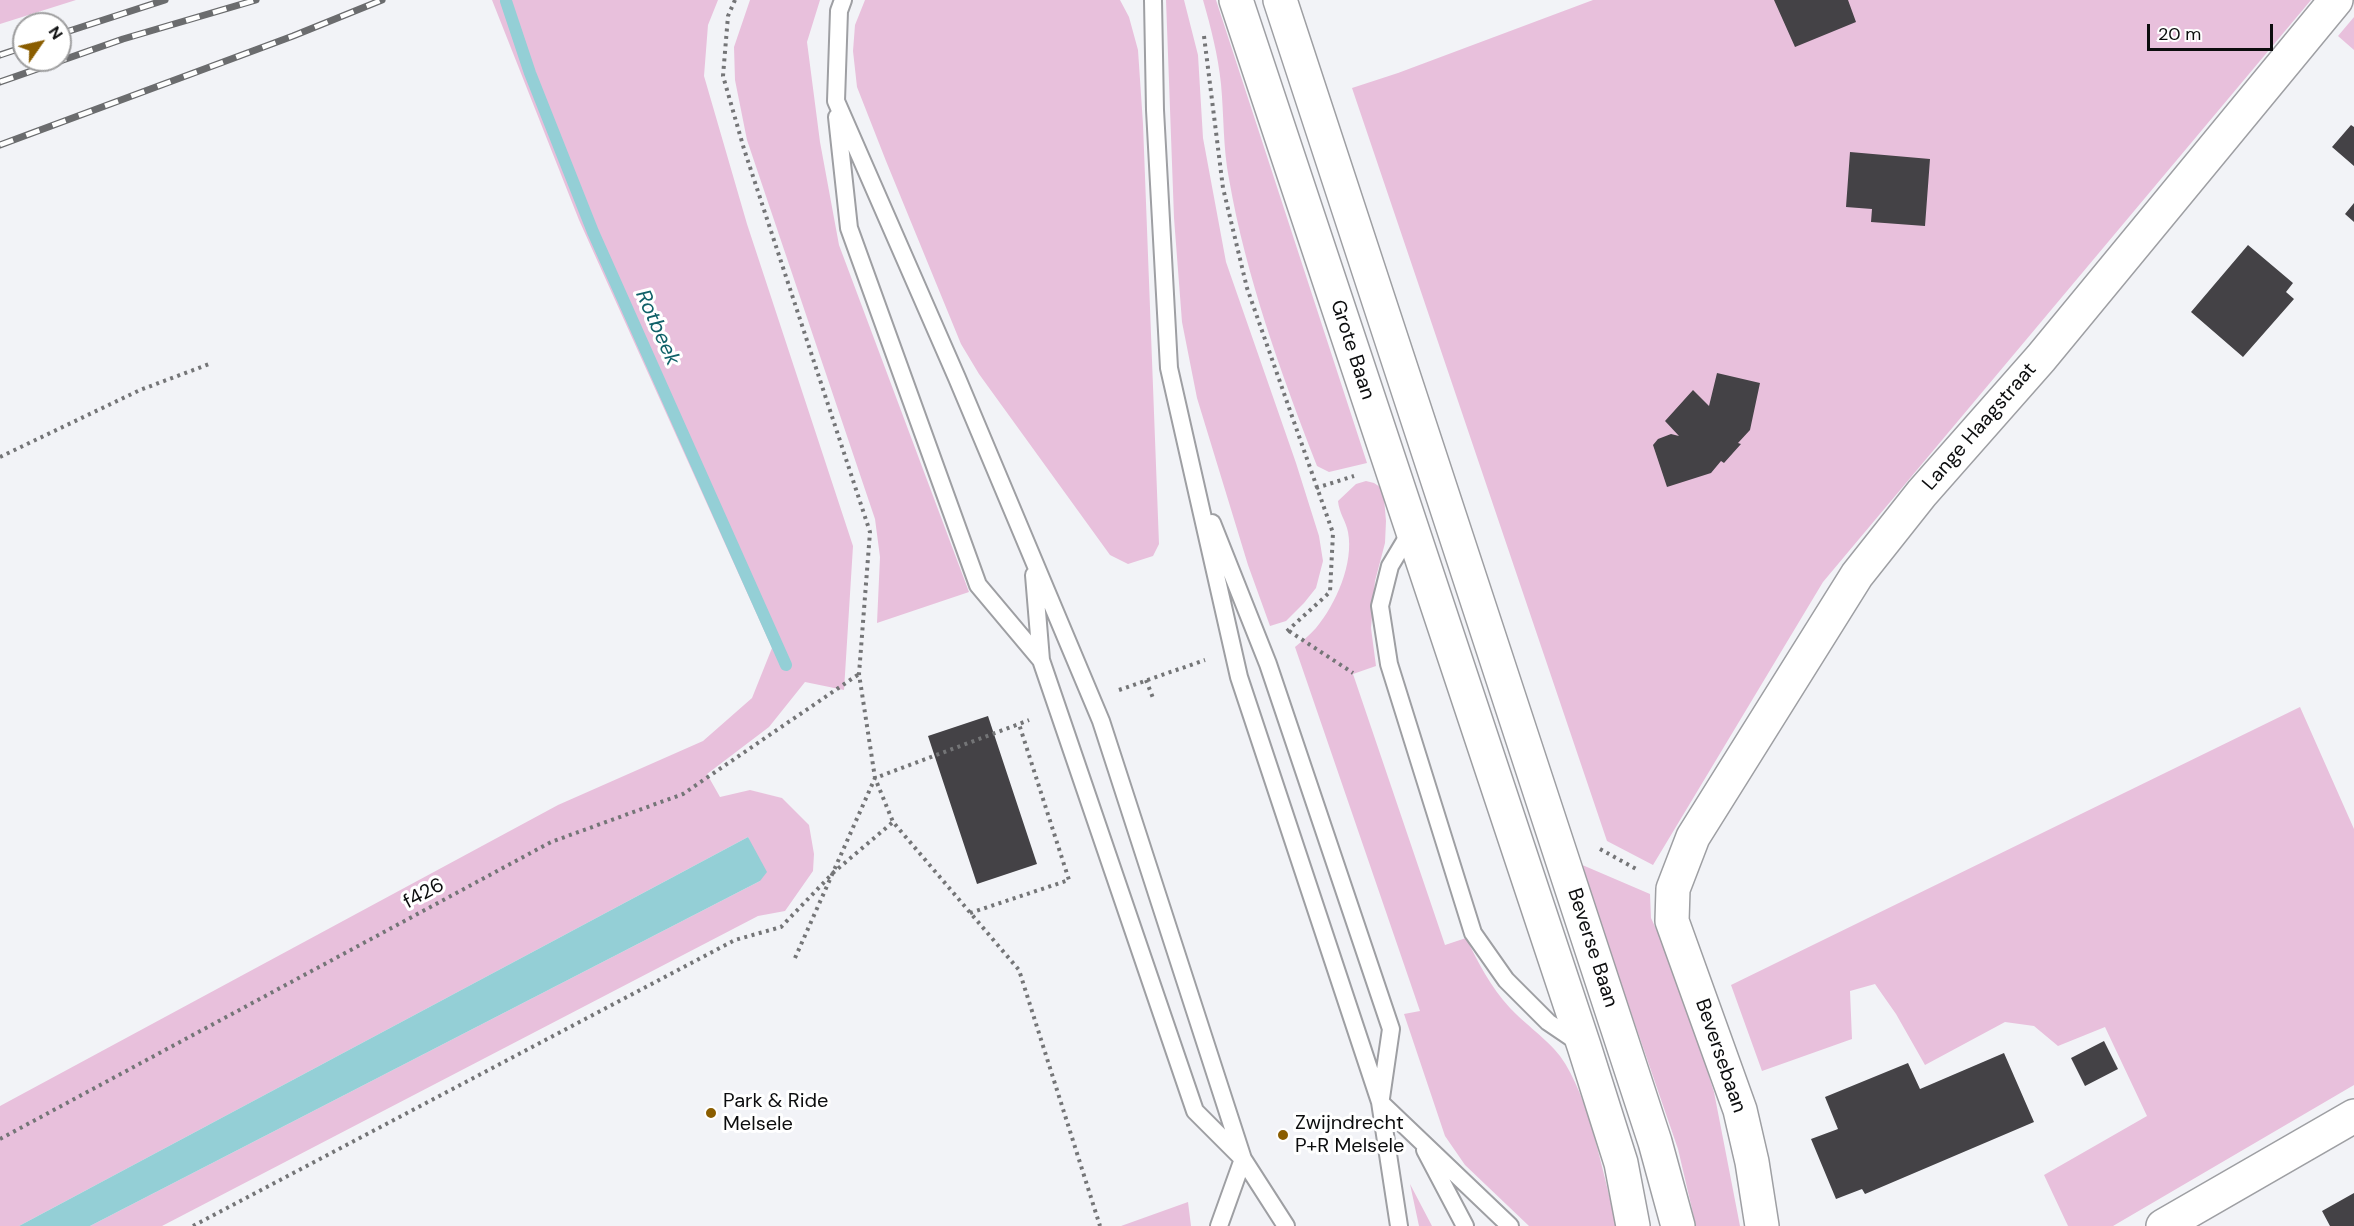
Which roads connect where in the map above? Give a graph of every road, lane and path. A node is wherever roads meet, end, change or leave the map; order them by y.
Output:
1 (735, 0) edge
2 (843, 0) edge
3 (1236, 0) edge
4 (1280, 0) edge
5 (2336, 0) edge
6 (1151, 5) edge
7 (1204, 35) dead end
8 (836, 101) junction
9 (212, 363) dead end
10 (0, 457) edge
11 (1192, 473) junction
12 (1412, 530) junction
13 (1033, 560) junction
14 (1289, 631) junction
15 (1259, 641) junction
16 (1233, 650) junction
17 (1041, 660) junction
18 (1501, 671) joint
19 (859, 674) junction
20 (1353, 674) dead end
21 (1146, 680) junction
22 (1092, 698) junction
23 (1153, 698) dead end
24 (1468, 700) joint
25 (1059, 710) junction
26 (1019, 724) junction
27 (875, 778) junction
28 (893, 822) junction
29 (834, 872) junction
30 (1673, 889) joint
31 (970, 913) junction
32 (795, 958) dead end
33 (1584, 1046) junction
34 (1380, 1102) junction
35 (2354, 1116) edge
36 (1419, 1138) junction
37 (0, 1140) edge
38 (1243, 1159) junction
39 (193, 1226) edge
40 (1100, 1226) edge
41 (1219, 1226) edge
42 (1286, 1226) edge
43 (1399, 1226) edge
44 (1465, 1226) edge
45 (1510, 1226) edge
46 (1633, 1226) edge
47 (1678, 1226) edge
48 (1762, 1226) edge
49 (2163, 1226) edge

1 - 19 path
2 - 8 lane
3 - 12 main road, Grote Baan
4 - 18 main road, Grote Baan
5 - 30 main road, Lange Haagstraat
6 - 11 lane
7 - 14 path
8 - 13 lane
8 - 17 lane
9 - 10 path
11 - 15 lane
11 - 16 lane
12 - 24 main road, Grote Baan
12 - 33 lane
13 - 17 lane
13 - 22 lane
14 - 15 path
14 - 20 path
15 - 34 lane
16 - 21 path
16 - 34 lane
17 - 25 lane
18 - 47 main road, Beverse Baan
19 - 27 path
19 - 37 path, f426
21 - 22 path
21 - 23 path
22 - 38 lane
24 - 33 main road, Beverse Baan
25 - 26 path
25 - 38 lane
26 - 27 path
26 - 31 path
27 - 28 path
27 - 29 path
28 - 29 path
28 - 31 path
29 - 32 path
29 - 39 path
30 - 48 main road, Beversebaan
31 - 40 path
33 - 46 main road, Beverse Baan
34 - 36 lane
34 - 43 lane
35 - 49 main road
36 - 44 lane
36 - 45 lane
38 - 41 lane
38 - 42 lane

